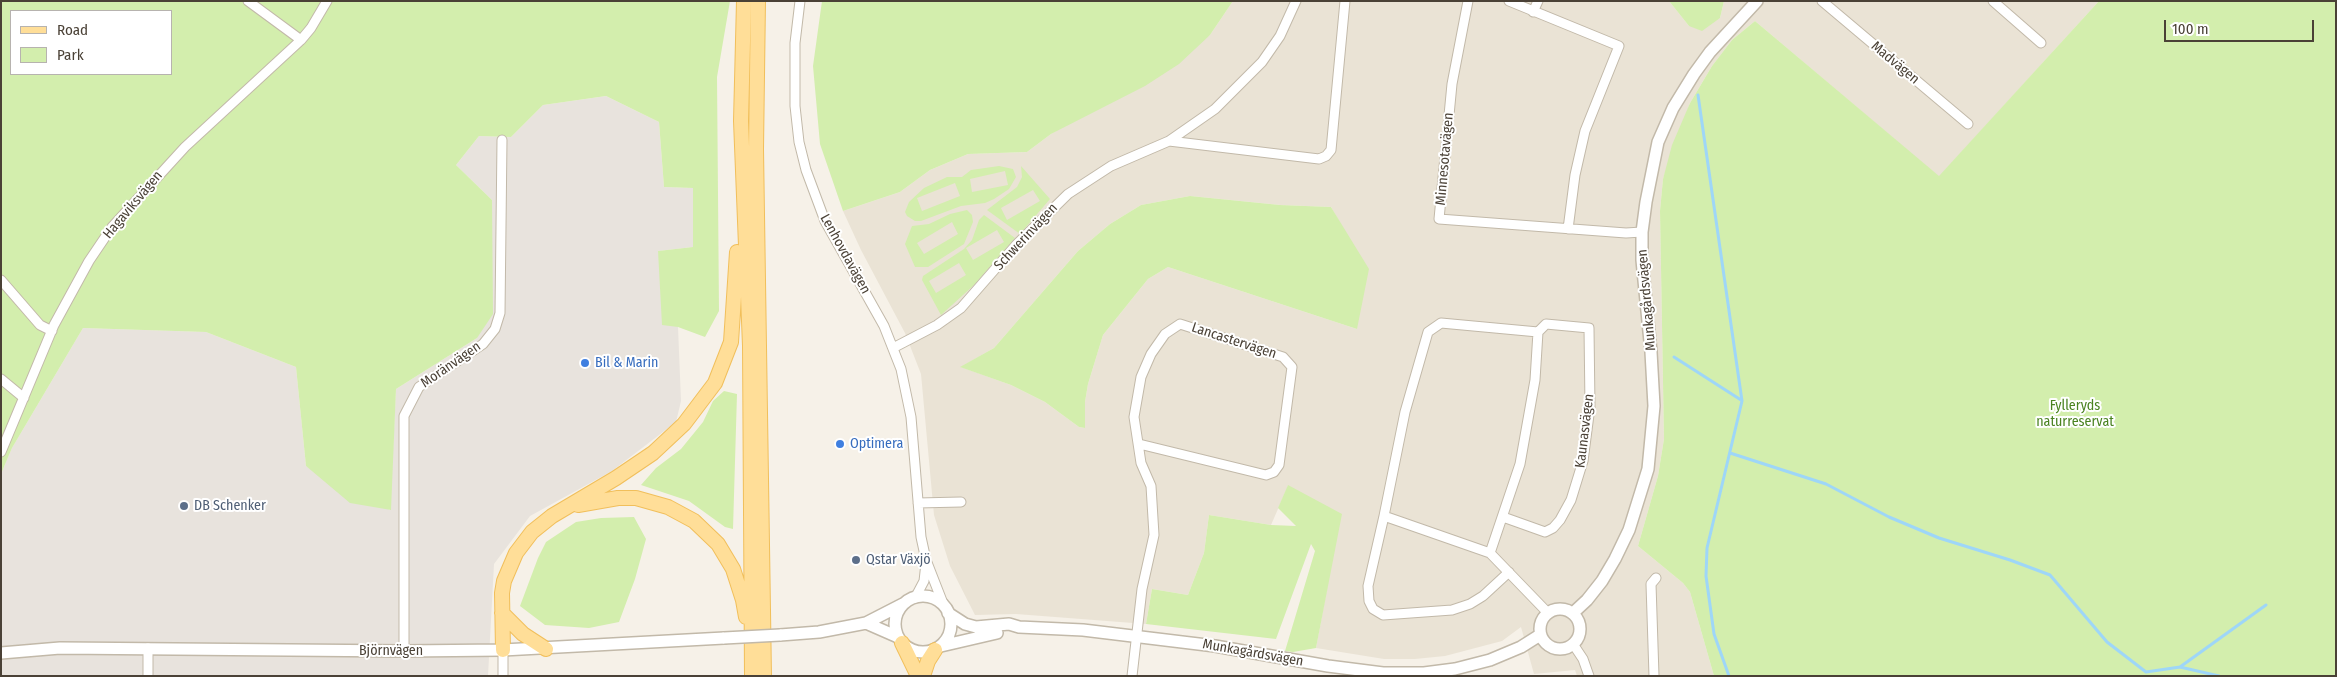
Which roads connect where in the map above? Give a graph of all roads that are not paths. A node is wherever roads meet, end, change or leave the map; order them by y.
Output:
1 (248, 1) edge
2 (328, 1) edge
3 (744, 1) edge
4 (758, 1) edge
5 (800, 1) edge
6 (1296, 1) edge
7 (1345, 1) edge
8 (1468, 1) edge
9 (1509, 1) edge
10 (1538, 1) edge
11 (1757, 1) edge
12 (1822, 1) edge
13 (1993, 1) edge
14 (1533, 12) junction
15 (301, 40) junction
16 (2041, 42) dead end
17 (1968, 124) dead end
18 (502, 140) dead end
19 (1169, 141) junction
20 (742, 184) junction
21 (1568, 229) junction
22 (1642, 232) junction
23 (1, 280) edge
24 (52, 331) junction
25 (1538, 332) junction
26 (893, 348) junction
27 (1, 379) edge
28 (24, 398) junction
29 (1139, 444) junction
30 (1, 452) edge
31 (961, 502) dead end
32 (918, 503) junction
33 (563, 509) junction
34 (1384, 516) junction
35 (1502, 517) junction
36 (1490, 553) junction
37 (926, 560) junction
38 (1509, 572) junction
39 (1656, 578) dead end
40 (910, 600) junction
41 (946, 610) junction
42 (1547, 612) junction
43 (502, 613) junction
44 (1573, 613) junction
45 (866, 623) junction
46 (1019, 627) junction
47 (1540, 635) junction
48 (1135, 637) junction
49 (900, 640) junction
50 (1573, 644) junction
51 (148, 648) junction
52 (938, 648) junction
53 (546, 649) junction
54 (758, 649) junction
55 (503, 650) junction
56 (404, 651) junction
57 (1, 653) edge
58 (148, 676) edge
59 (503, 676) edge
60 (752, 676) edge
61 (766, 676) edge
62 (918, 676) edge
63 (923, 676) edge
64 (1132, 676) edge
65 (1589, 676) edge
66 (1654, 676) edge

1 - 15 street
2 - 15 street, Hagaviksvägen
3 - 20 main road
4 - 54 main road
5 - 26 street, Lenhovdavägen
6 - 19 street, Schwerinvägen
7 - 19 street, Schwerinvägen
8 - 21 street, Minnesotavägen
9 - 14 street
10 - 14 street
11 - 22 street, Munkagårdsvägen
12 - 17 street, Madvägen
13 - 16 street
14 - 21 street
15 - 24 street, Hagaviksvägen
18 - 56 street, Moränvägen
19 - 26 street, Schwerinvägen
20 - 33 main road
20 - 54 main road
21 - 22 street, Minnesotavägen
22 - 44 street, Munkagårdsvägen
23 - 24 street
24 - 28 street, Hagaviksvägen
25 - 34 street, Kaunasvägen
25 - 35 street
25 - 35 street, Kaunasvägen
26 - 32 street, Lenhovdavägen
27 - 28 street
28 - 30 street, Hagaviksvägen
29 - 29 street, Lancastervägen
29 - 48 street, Lancastervägen
31 - 32 street
32 - 37 street, Lenhovdavägen
33 - 43 main road
33 - 54 main road
34 - 36 street
34 - 38 street, Kaunasvägen
35 - 36 street
36 - 38 street
37 - 40 street, Lenhovdavägen
37 - 41 street, Lenhovdavägen
38 - 42 street
39 - 66 street
40 - 41 street
40 - 45 street
40 - 49 street
41 - 46 street, Munkagårdsvägen
41 - 52 street
42 - 44 street
42 - 47 street
43 - 53 main road
43 - 55 main road
44 - 50 street
45 - 49 street
45 - 53 street, Björnvägen, bridge
46 - 48 street, Munkagårdsvägen
46 - 52 street, Munkagårdsvägen
47 - 48 street, Munkagårdsvägen
47 - 50 street
48 - 64 street, Lancastervägen
49 - 52 street
49 - 62 main road
50 - 65 street
51 - 56 street, Björnvägen
51 - 57 street, Björnvägen
51 - 58 street
52 - 63 main road
53 - 55 street, Björnvägen
54 - 60 main road
54 - 61 main road
55 - 56 street, Björnvägen
55 - 59 street

